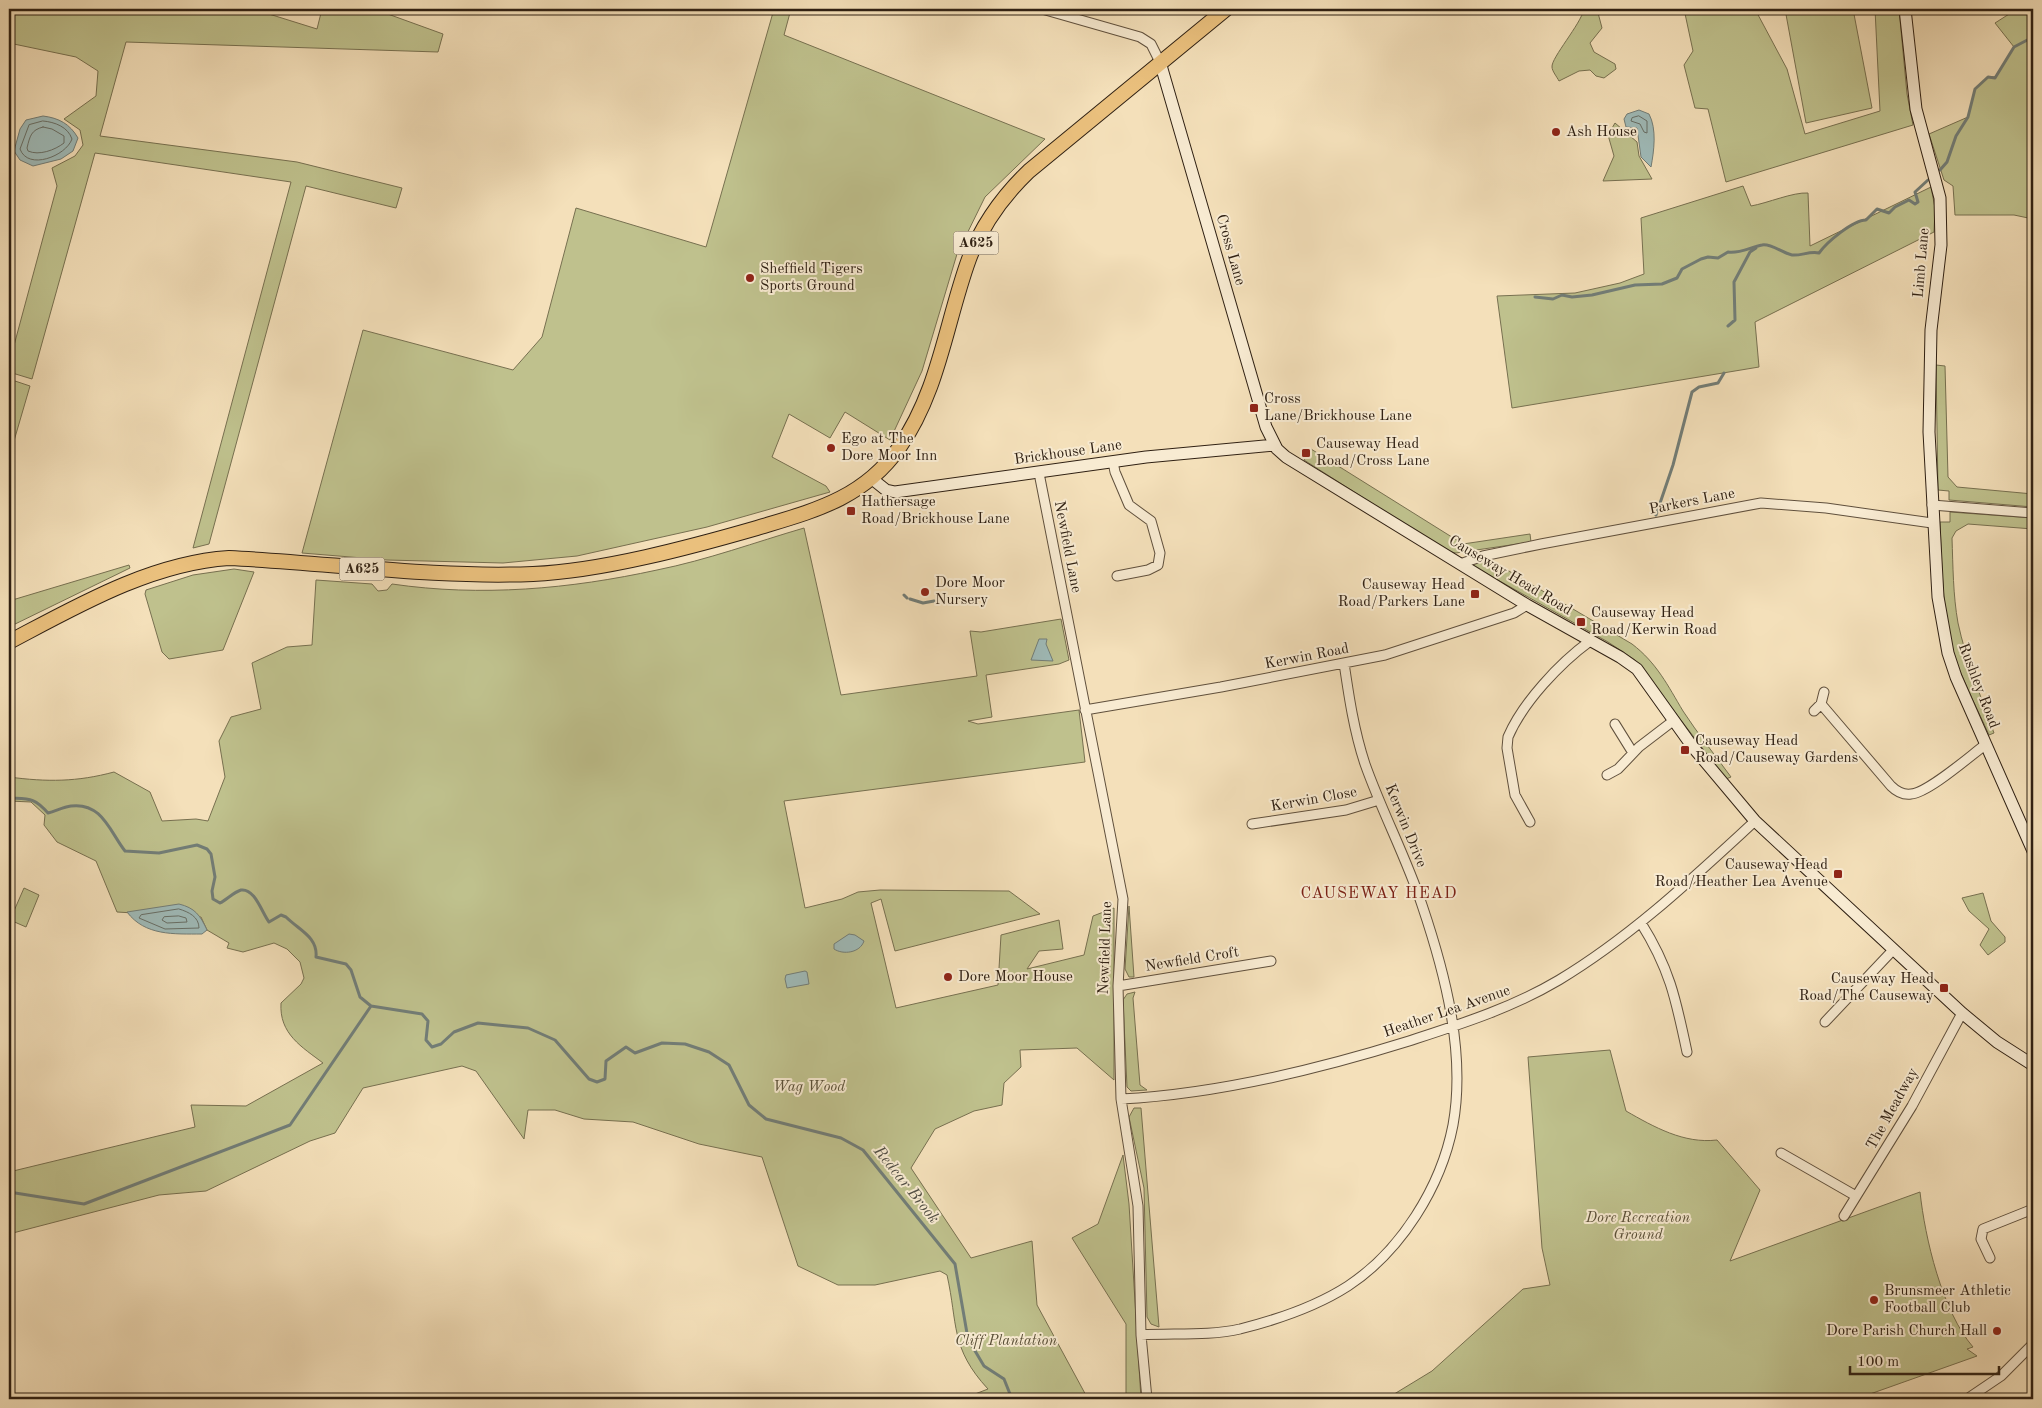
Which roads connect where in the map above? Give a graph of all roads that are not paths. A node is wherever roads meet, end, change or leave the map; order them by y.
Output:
1 (1042, 9) edge
2 (1226, 9) edge
3 (1905, 9) edge
4 (1160, 62) junction
5 (1274, 445) junction
6 (1114, 462) junction
7 (1039, 473) junction
8 (872, 478) junction
9 (1932, 505) junction
10 (2033, 513) edge
11 (1932, 522) junction
12 (1460, 564) junction
13 (1117, 576) dead end
14 (1526, 605) junction
15 (1590, 641) junction
16 (9, 642) edge
17 (1344, 663) junction
18 (1824, 692) dead end
19 (1821, 704) junction
20 (1084, 710) junction
21 (1814, 711) dead end
22 (1673, 721) junction
23 (1615, 724) dead end
24 (1986, 745) junction
25 (1633, 753) junction
26 (1607, 775) dead end
27 (1379, 800) junction
28 (1756, 821) junction
29 (1530, 822) dead end
30 (1252, 824) dead end
31 (2033, 851) edge
32 (1641, 922) junction
33 (1893, 950) junction
34 (1271, 961) dead end
35 (1118, 986) junction
36 (1962, 1013) junction
37 (1825, 1022) dead end
38 (1452, 1027) junction
39 (1687, 1052) dead end
40 (2033, 1065) edge
41 (1121, 1099) junction
42 (1781, 1153) dead end
43 (1856, 1196) junction
44 (2033, 1209) edge
45 (1844, 1216) dead end
46 (1990, 1258) dead end
47 (1141, 1335) junction
48 (2033, 1344) edge
49 (1147, 1399) edge
50 (1967, 1399) edge

1 - 4 street
2 - 4 main road, A625
3 - 9 street, Limb Lane
4 - 5 street, Cross Lane
4 - 8 main road, A625
5 - 6 street, Brickhouse Lane
5 - 12 street, Causeway Head Road
6 - 7 street, Brickhouse Lane
6 - 13 street
7 - 8 street, Brickhouse Lane
7 - 20 street, Newfield Lane
8 - 16 main road, A625
9 - 10 street
9 - 11 street, Limb Lane
11 - 12 street, Parkers Lane
11 - 24 street, Rushley Road
12 - 14 street, Causeway Head Road
14 - 15 street, Causeway Head Road
14 - 17 street, Kerwin Road
15 - 22 street, Causeway Head Road
15 - 29 street
17 - 20 street, Kerwin Road
17 - 27 street, Kerwin Drive
18 - 19 street
19 - 21 street
19 - 24 street
20 - 35 street, Newfield Lane
22 - 25 street
22 - 28 street, Causeway Head Road
23 - 25 street
24 - 31 street, Rushley Road
25 - 26 street
27 - 30 street, Kerwin Close
27 - 38 street, Kerwin Drive
28 - 32 street, Heather Lea Avenue
28 - 33 street, Causeway Head Road
32 - 38 street, Heather Lea Avenue
32 - 39 street
33 - 36 street, Causeway Head Road
33 - 37 street
34 - 35 street, Newfield Croft
35 - 41 street, Newfield Lane
36 - 40 street, Causeway Head Road
36 - 43 street, The Meadway
38 - 41 street, Heather Lea Avenue
38 - 47 street, Kerwin Drive
41 - 47 street, Newfield Lane
42 - 43 street
43 - 45 street, The Meadway
44 - 46 street
47 - 49 street, Newfield Lane
48 - 50 street

